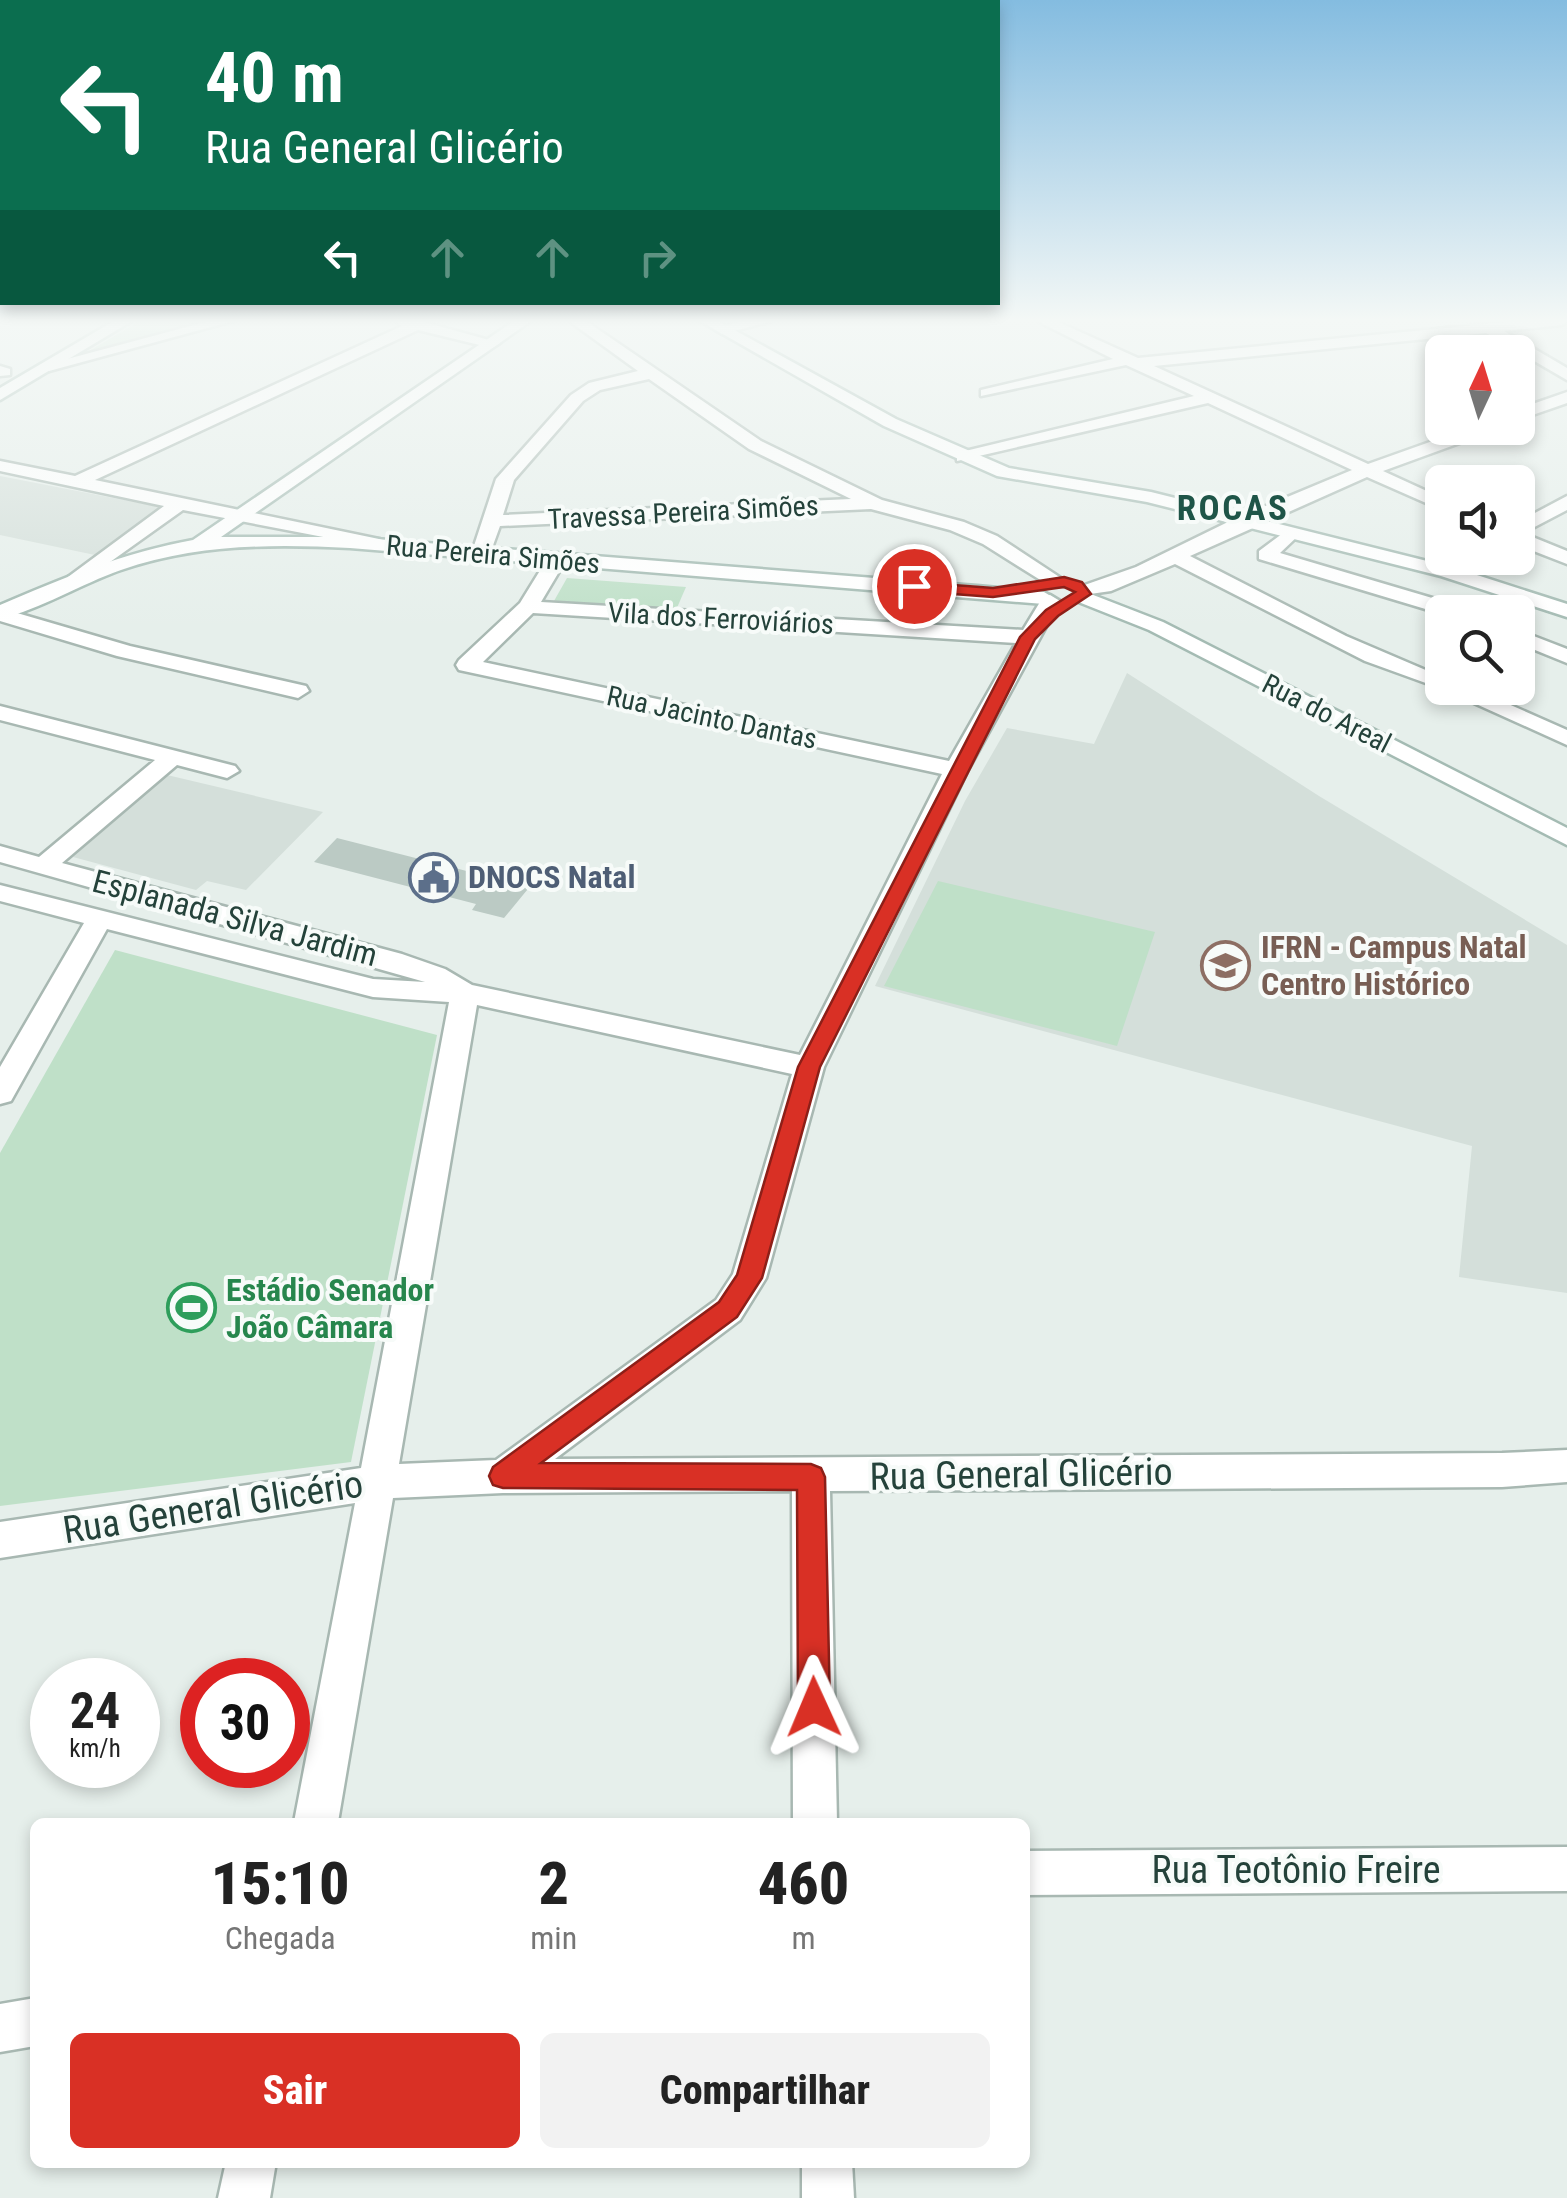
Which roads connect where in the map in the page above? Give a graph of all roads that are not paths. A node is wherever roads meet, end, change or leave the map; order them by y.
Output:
1 (199, 424) edge
2 (375, 424) edge
3 (554, 424) edge
4 (725, 424) edge
5 (899, 424) edge
6 (1104, 424) edge
7 (1264, 424) edge
8 (1436, 445) edge
9 (963, 458) junction
10 (0, 466) edge
11 (1365, 470) junction
12 (79, 481) junction
13 (1425, 497) edge
14 (1567, 502) edge
15 (180, 504) junction
16 (875, 504) junction
17 (240, 517) junction
18 (1535, 520) edge
19 (490, 522) junction
20 (1242, 523) junction
21 (1290, 534) junction
22 (195, 545) junction
23 (1535, 545) edge
24 (387, 547) junction
25 (1174, 554) junction
26 (481, 555) junction
27 (1567, 558) edge
28 (556, 560) junction
29 (75, 580) junction
30 (1061, 594) junction
31 (1425, 602) edge
32 (528, 607) junction
33 (1567, 610) edge
34 (0, 613) edge
35 (1032, 632) junction
36 (1535, 643) edge
37 (1567, 657) edge
38 (1425, 677) edge
39 (298, 691) dead end
40 (1492, 705) edge
41 (0, 713) edge
42 (1567, 738) edge
43 (174, 756) junction
44 (227, 770) dead end
45 (956, 770) junction
46 (1567, 838) edge
47 (0, 854) edge
48 (42, 867) junction
49 (0, 894) edge
50 (99, 920) junction
51 (465, 993) junction
52 (809, 1067) junction
53 (0, 1093) edge
54 (1567, 1466) edge
55 (503, 1476) junction
56 (811, 1477) junction
57 (379, 1482) junction
58 (0, 1540) edge
59 (317, 1818) edge
60 (816, 1818) edge
61 (1567, 1868) edge
62 (1030, 1873) edge
63 (30, 2023) edge
64 (0, 2028) edge
65 (251, 2168) edge
66 (827, 2168) edge
67 (244, 2198) edge
68 (828, 2198) edge

1 - 12 street
2 - 17 street
3 - 19 street
4 - 16 street
5 - 9 street
6 - 9 street
7 - 11 street
8 - 11 street
9 - 20 street
10 - 12 street, Rua Pereira Simões
11 - 13 street
11 - 20 street
12 - 15 street, Rua Pereira Simões
14 - 18 street
15 - 17 street, Rua Pereira Simões
15 - 29 street
16 - 19 street, Travessa Pereira Simões
16 - 30 street
17 - 22 street
17 - 24 street, Rua Pereira Simões
19 - 26 street
20 - 21 street
20 - 25 street
21 - 31 street
21 - 33 street
22 - 24 street
22 - 29 street
23 - 27 street
24 - 26 street, Rua Pereira Simões
25 - 30 street
25 - 38 street
26 - 28 street, Rua Pereira Simões
28 - 30 street, Rua Pereira Simões
28 - 32 street
29 - 34 street
30 - 35 street
30 - 46 street, Rua do Areal
32 - 35 street, Vila dos Ferroviários
32 - 45 street, Rua Jacinto Dantas
34 - 39 street
35 - 45 street
36 - 37 street
40 - 42 street
41 - 43 street
43 - 44 street
43 - 48 street
45 - 52 street
47 - 48 street, Esplanada Silva Jardim
48 - 51 street, Esplanada Silva Jardim
49 - 50 street, Esplanada Silva Jardim
50 - 51 street, Esplanada Silva Jardim
50 - 53 street
51 - 52 street, Esplanada Silva Jardim
51 - 57 street
52 - 55 street
54 - 56 street, Rua General Glicério
55 - 56 street, Rua General Glicério
55 - 57 street, Rua General Glicério
56 - 60 street
57 - 58 street, Rua General Glicério
57 - 59 street
61 - 62 street, Rua Teotônio Freire
63 - 64 street
65 - 67 street
66 - 68 street

